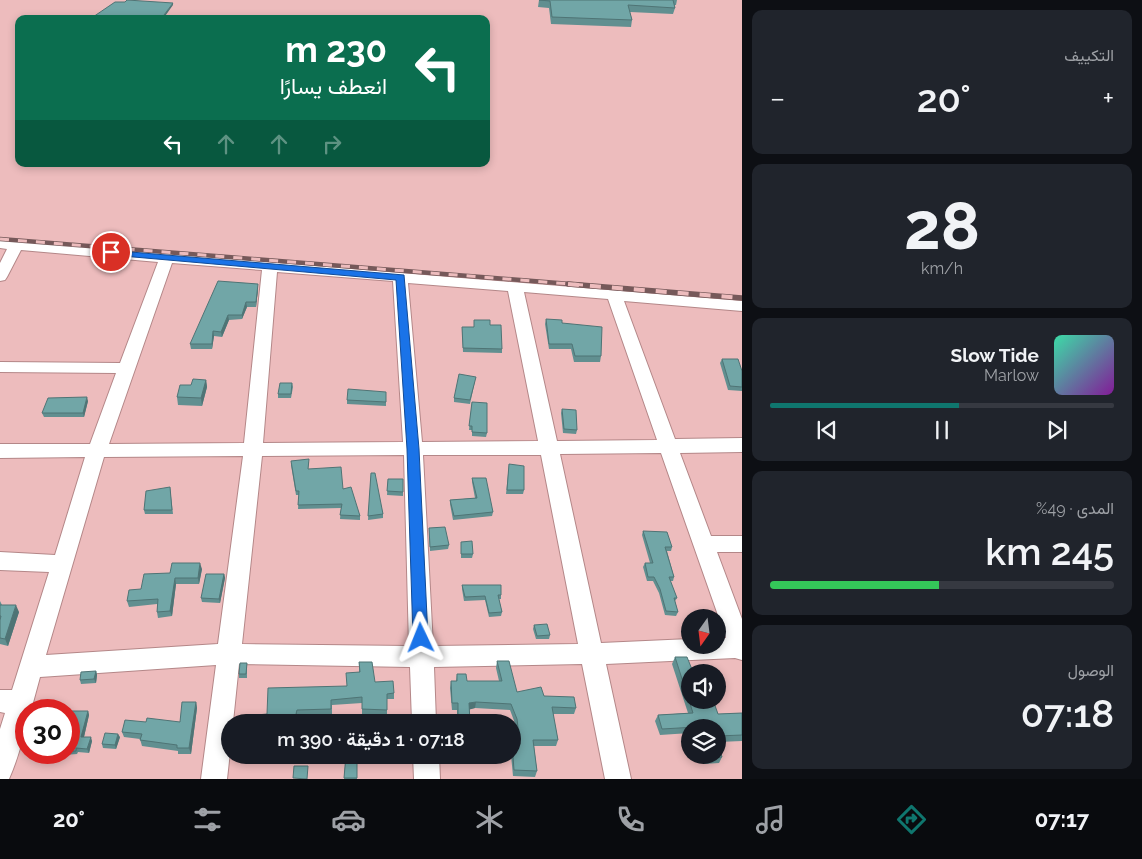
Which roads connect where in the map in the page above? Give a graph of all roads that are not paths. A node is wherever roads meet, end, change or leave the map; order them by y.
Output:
1 (0, 244) edge
2 (17, 244) junction
3 (167, 257) junction
4 (270, 266) junction
5 (0, 277) edge
6 (400, 277) junction
7 (515, 287) junction
8 (614, 295) junction
9 (742, 306) edge
10 (0, 367) edge
11 (127, 368) junction
12 (742, 445) edge
13 (668, 446) junction
14 (549, 448) junction
15 (413, 449) junction
16 (98, 450) junction
17 (254, 450) junction
18 (0, 451) edge
19 (703, 544) junction
20 (742, 544) edge
21 (0, 561) edge
22 (62, 564) junction
23 (742, 648) edge
24 (229, 654) junction
25 (591, 654) junction
26 (421, 657) junction
27 (31, 667) junction
28 (10, 702) edge
29 (424, 714) edge
30 (426, 764) edge
31 (0, 770) edge
32 (214, 779) edge
33 (426, 779) edge
34 (618, 779) edge

1 - 2 street
2 - 3 street
2 - 5 street
3 - 4 street
3 - 11 street
4 - 6 street
4 - 17 street
6 - 7 street
6 - 15 street
7 - 8 street
7 - 14 street
8 - 9 street
8 - 13 street
10 - 11 street
11 - 16 street
12 - 13 street
13 - 14 street
13 - 19 street
14 - 15 street
14 - 25 street
15 - 17 street
15 - 26 street
16 - 17 street
16 - 18 street
16 - 22 street
17 - 24 street
19 - 20 street
19 - 23 street
21 - 22 street
22 - 27 street
23 - 25 street
24 - 26 street
24 - 27 street
24 - 32 street
25 - 26 street
25 - 34 street
26 - 29 street
27 - 28 street
28 - 31 street
30 - 33 street

